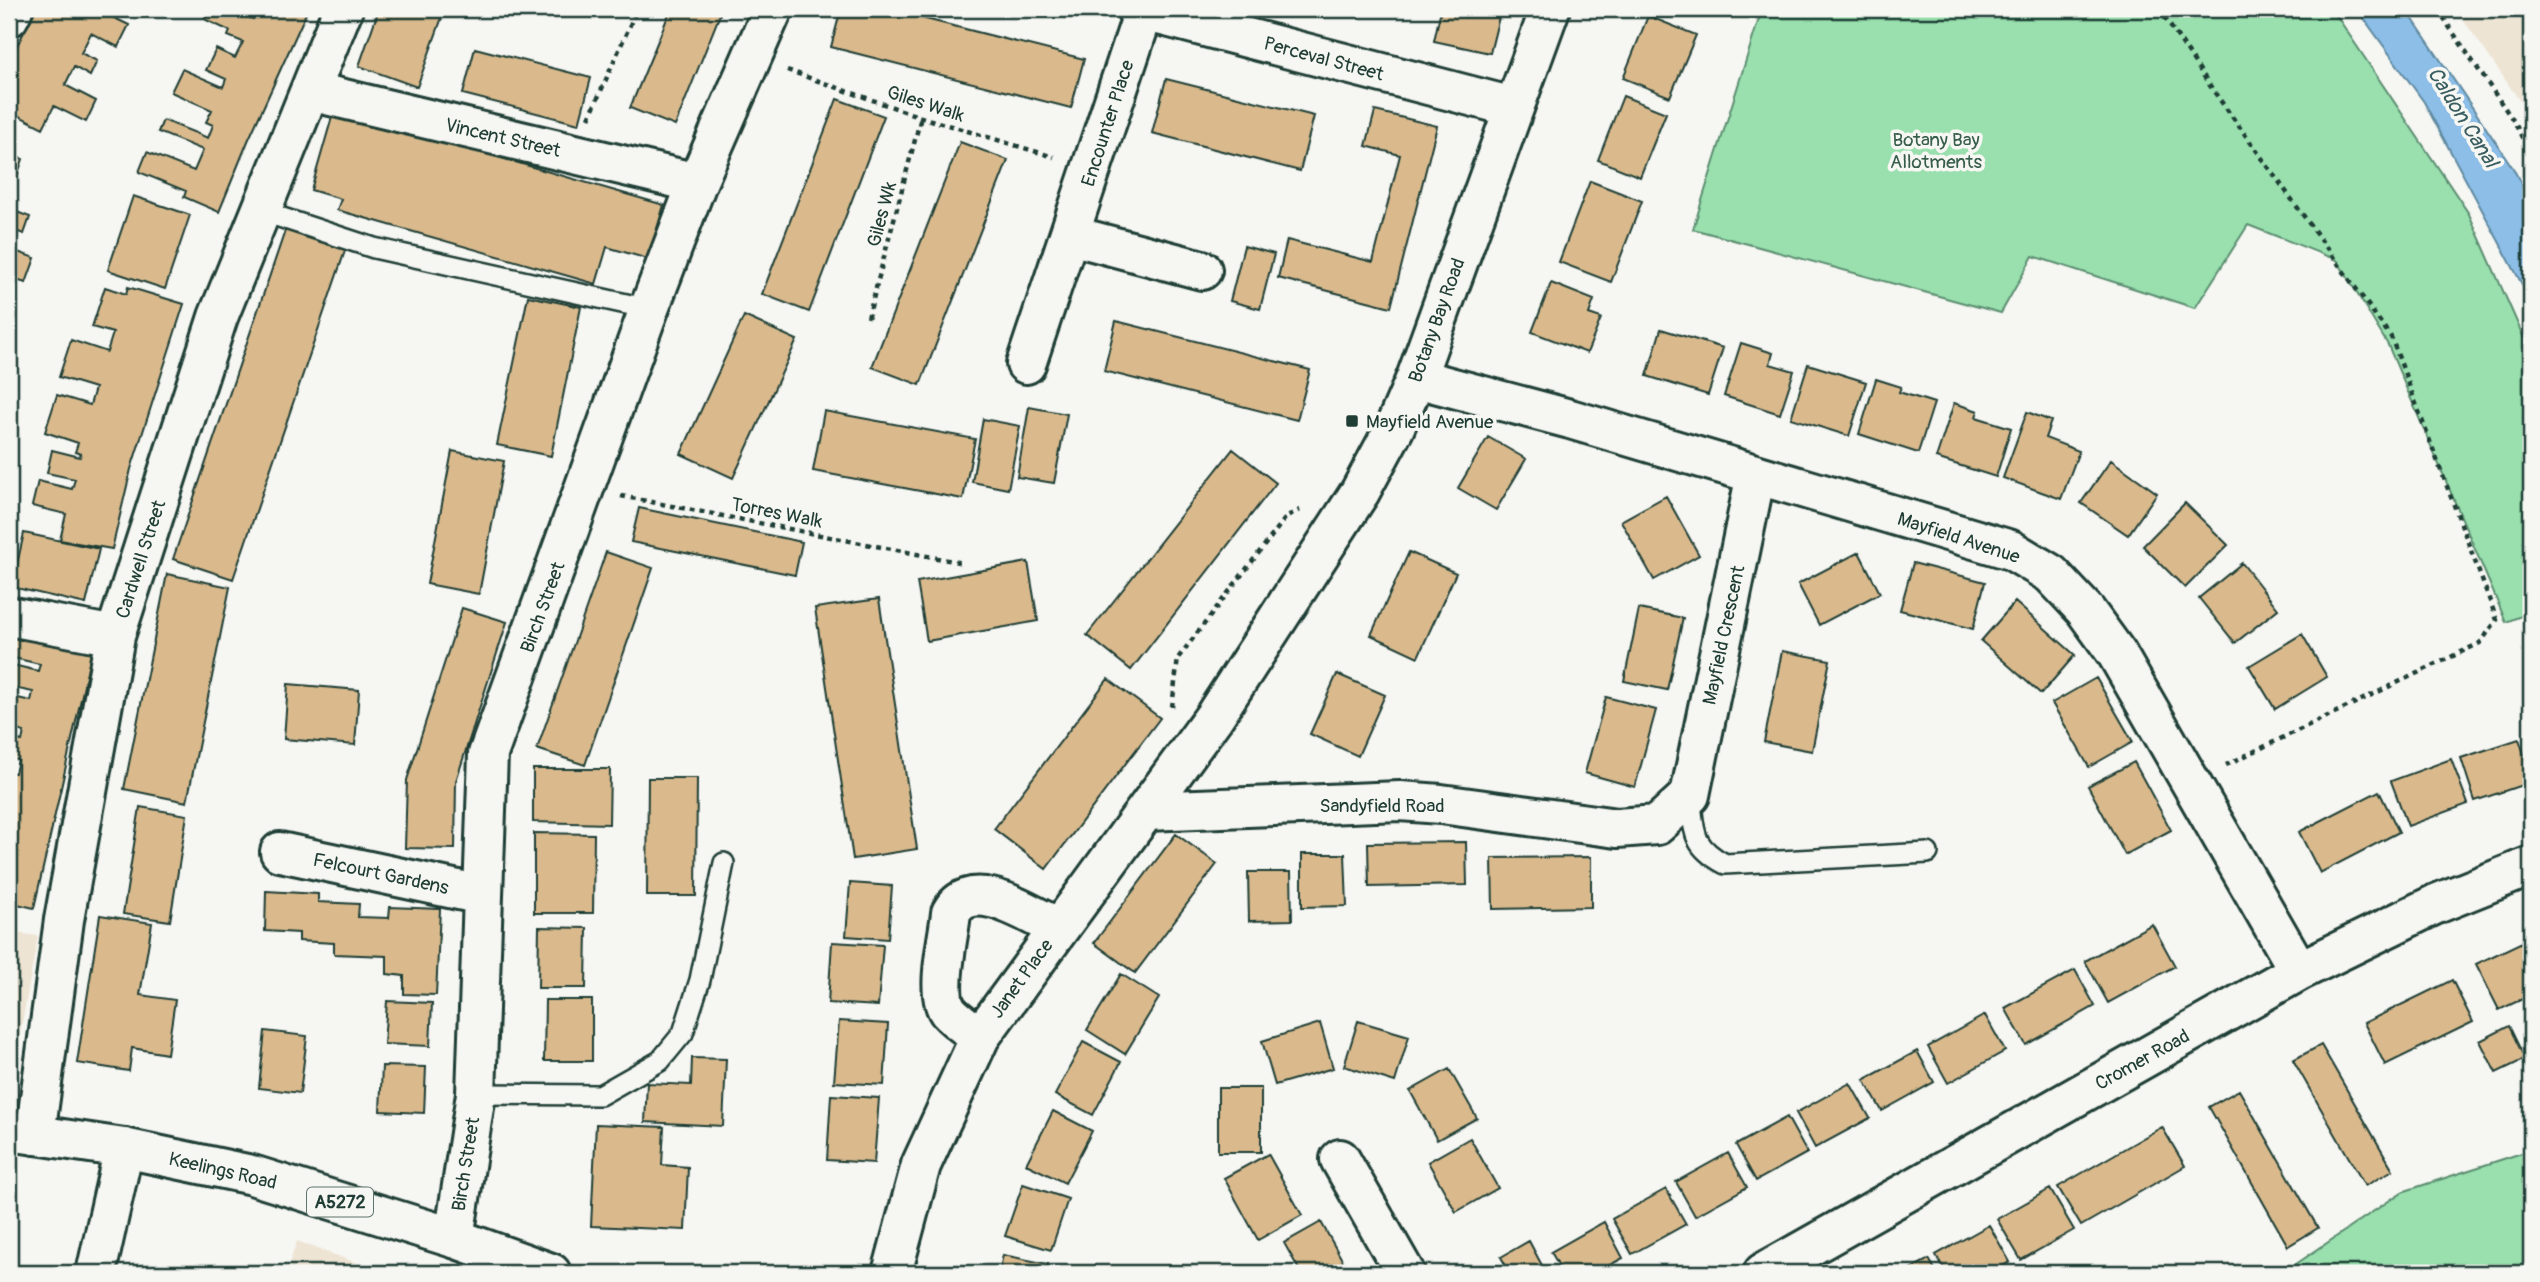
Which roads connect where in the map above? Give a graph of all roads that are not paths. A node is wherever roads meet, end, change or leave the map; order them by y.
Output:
1 (13, 9) edge
2 (343, 9) edge
3 (773, 9) edge
4 (1549, 9) edge
5 (1140, 10) edge
6 (9, 17) edge
7 (310, 91) junction
8 (1513, 107) junction
9 (697, 183) junction
10 (261, 211) junction
11 (1070, 235) junction
12 (1202, 270) dead end
13 (649, 309) junction
14 (1026, 364) dead end
15 (1416, 378) junction
16 (1756, 474) junction
17 (9, 616) edge
18 (115, 636) junction
19 (1214, 717) joint
20 (1690, 795) junction
21 (1146, 811) junction
22 (280, 852) dead end
23 (1928, 853) dead end
24 (724, 863) dead end
25 (2531, 866) edge
26 (482, 895) junction
27 (1058, 928) junction
28 (2299, 971) junction
29 (979, 1037) junction
30 (476, 1094) junction
31 (22, 1133) edge
32 (124, 1149) junction
33 (1340, 1159) dead end
34 (454, 1238) junction
35 (96, 1273) edge
36 (551, 1273) edge
37 (892, 1273) edge
38 (1405, 1273) edge
39 (1763, 1273) edge

1 - 6 street
2 - 7 street, Cardwell Street
3 - 9 street, Birch Street
4 - 8 street, Botany Bay Road
5 - 8 street, Perceval Street
5 - 11 street, Encounter Place
7 - 9 street, Vincent Street
7 - 10 street, Cardwell Street
8 - 15 street, Botany Bay Road
9 - 13 street, Birch Street
10 - 13 lane
10 - 18 street, Cardwell Street
11 - 12 street
11 - 14 street, Encounter Place
13 - 26 street, Birch Street
15 - 16 street, Mayfield Avenue
15 - 19 street, Botany Bay Road
16 - 20 street, Mayfield Crescent
16 - 28 street, Mayfield Avenue
17 - 18 street
18 - 31 street, Cardwell Street
19 - 21 street, Janet Place
20 - 21 street, Sandyfield Road
20 - 23 lane
21 - 27 street, Janet Place
22 - 26 street, Felcourt Gardens
24 - 30 lane
25 - 28 street, Cromer Road
26 - 30 street, Birch Street
27 - 29 street, Janet Place
27 - 29 street
28 - 39 street, Cromer Road
29 - 37 street, Janet Place
30 - 34 street, Birch Street
31 - 32 street, Keelings Road / A5272
32 - 34 street, Keelings Road / A5272
32 - 35 street
33 - 38 street
34 - 36 street, Keelings Road / A5272

